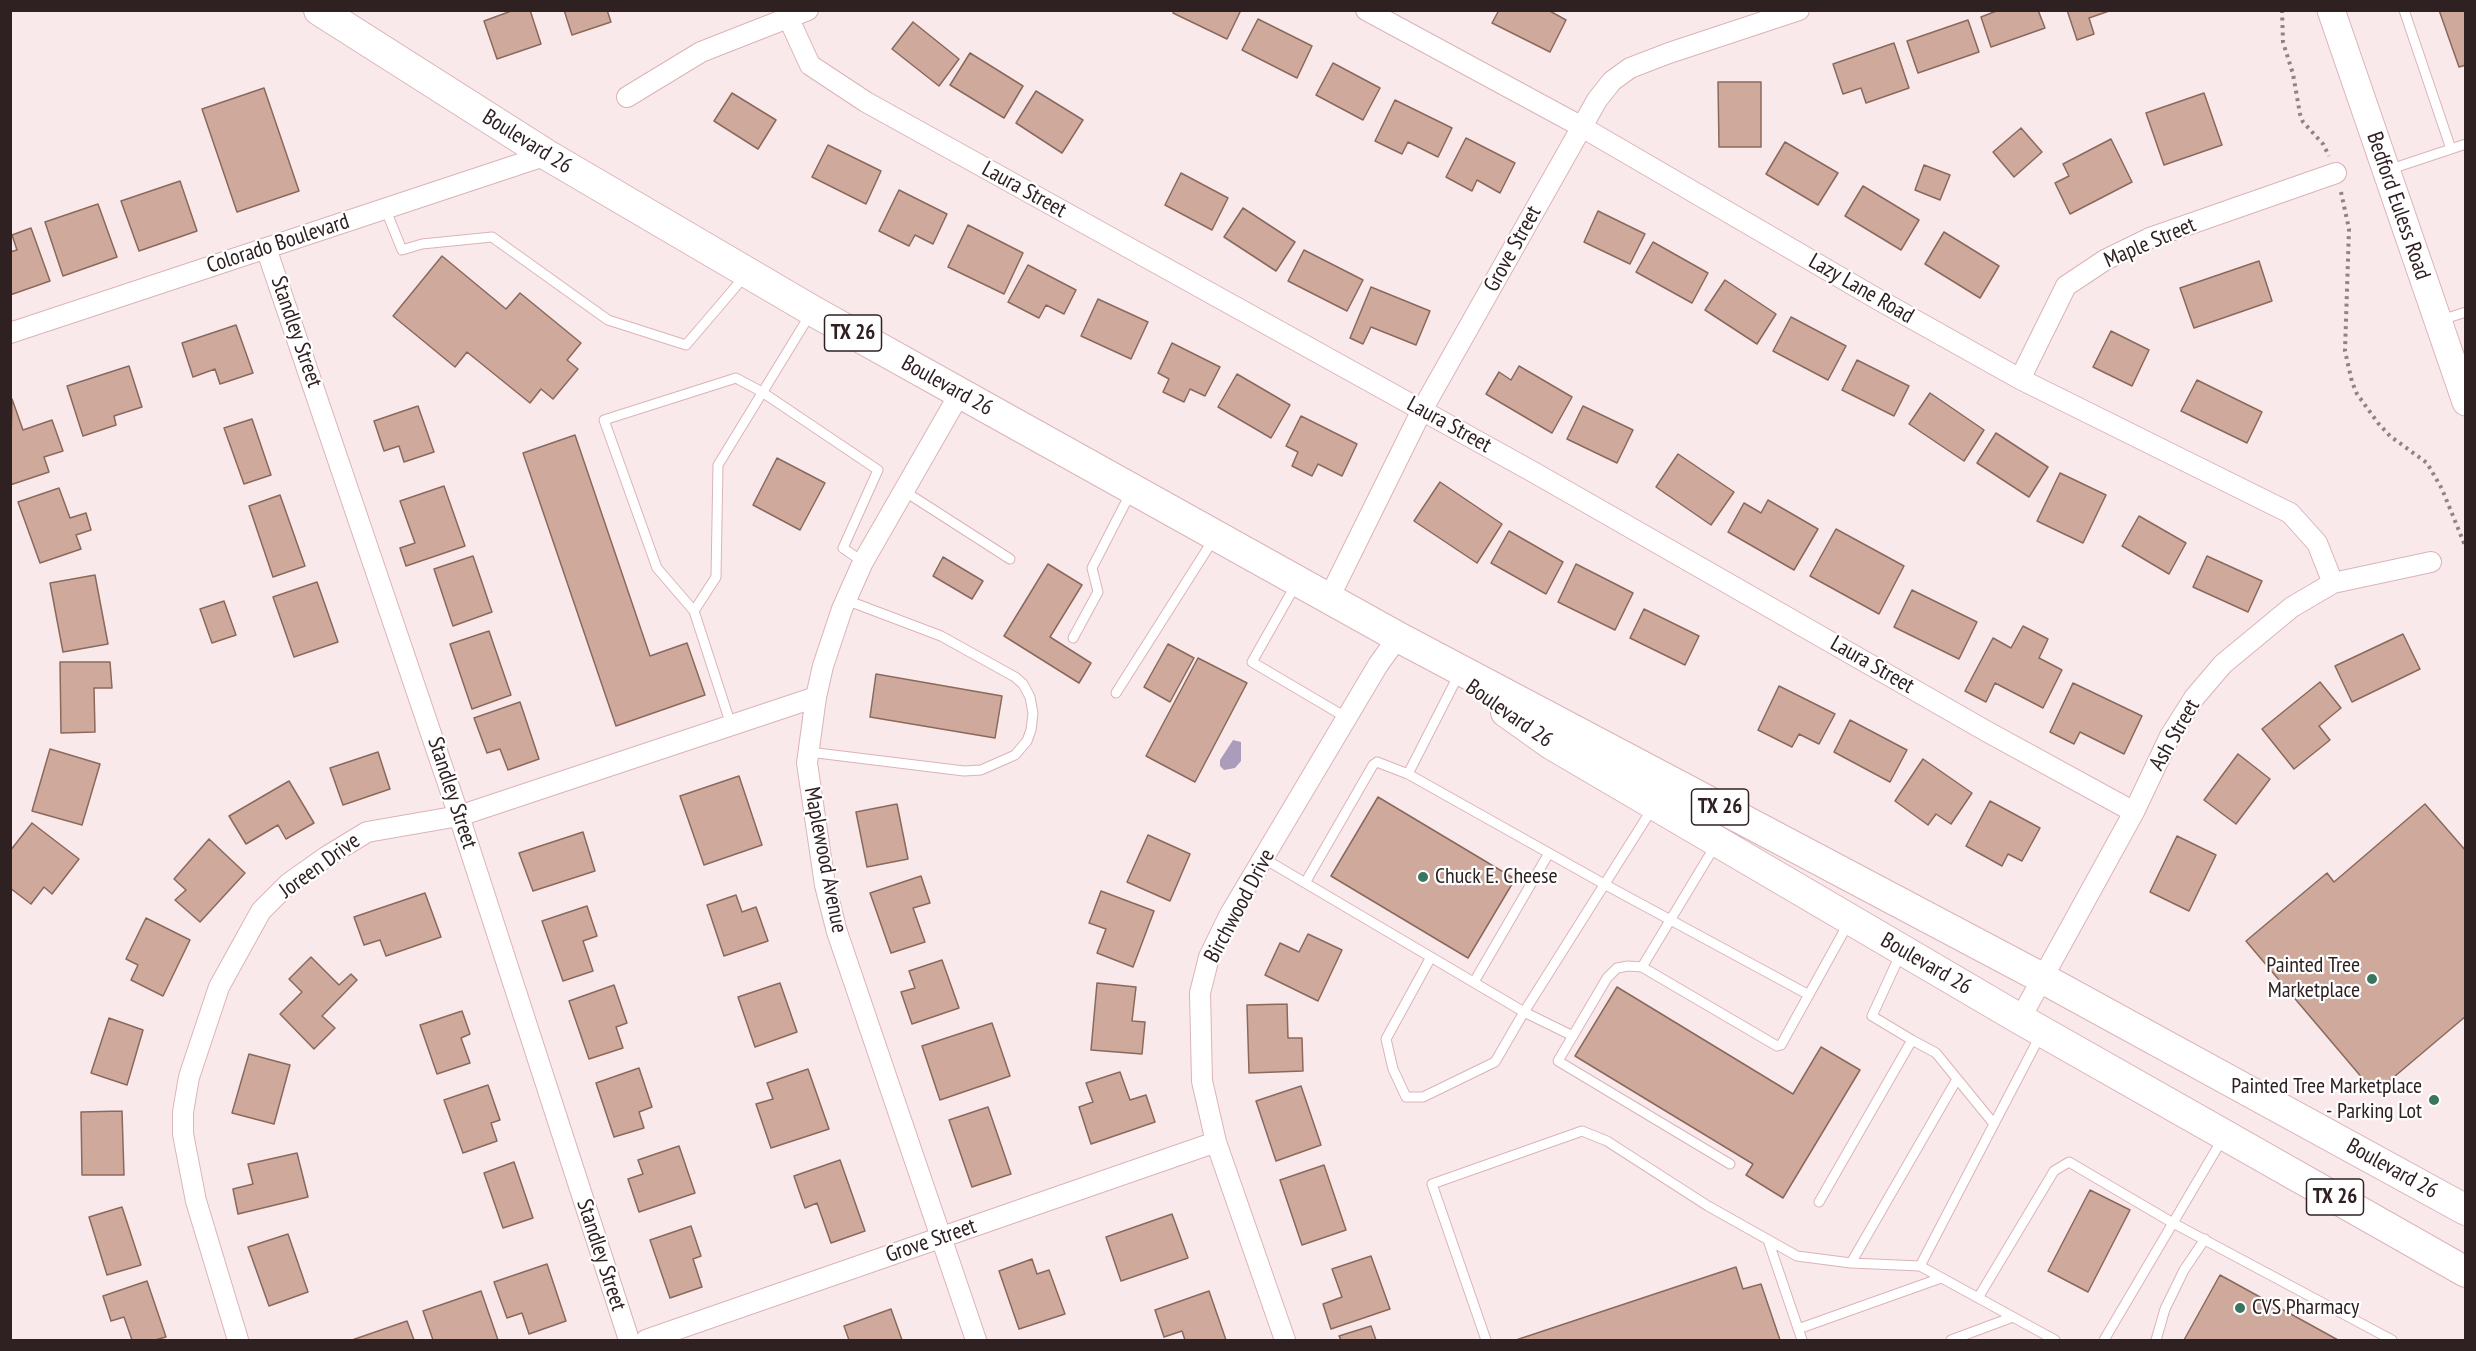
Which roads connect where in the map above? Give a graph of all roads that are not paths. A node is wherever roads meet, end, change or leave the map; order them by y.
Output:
1 (319, 10) edge
2 (808, 10) edge
3 (1366, 10) edge
4 (1799, 10) edge
5 (2331, 10) edge
6 (2404, 10) edge
7 (788, 17) junction
8 (627, 97) dead end
9 (1582, 127) junction
10 (2466, 144) edge
11 (2451, 149) junction
12 (547, 155) junction
13 (2385, 171) junction
14 (2336, 173) road end
15 (385, 208) junction
16 (266, 248) junction
17 (748, 273) junction
18 (813, 310) junction
19 (2466, 312) edge
20 (2439, 321) junction
21 (10, 333) edge
22 (2020, 379) junction
23 (762, 392) junction
24 (960, 393) junction
25 (2466, 402) edge
26 (1422, 410) junction
27 (1133, 489) junction
28 (904, 491) junction
29 (1216, 536) junction
30 (1010, 559) dead end
31 (863, 562) junction
32 (2432, 562) dead end
33 (1298, 581) junction
34 (2333, 583) junction
35 (1329, 598) junction
36 (846, 600) junction
37 (694, 611) junction
38 (1398, 637) junction
39 (1073, 638) dead end
40 (1457, 678) junction
41 (1116, 693) dead end
42 (816, 697) junction
43 (1347, 718) junction
44 (731, 725) junction
45 (809, 752) junction
46 (1408, 774) junction
47 (1654, 804) junction
48 (2134, 812) junction
49 (459, 816) junction
50 (1718, 841) junction
51 (1549, 853) junction
52 (1263, 858) junction
53 (1305, 883) junction
54 (1604, 884) junction
55 (1672, 920) junction
56 (1851, 920) junction
57 (1902, 950) junction
58 (1431, 957) junction
59 (1642, 967) junction
60 (2042, 978) junction
61 (1474, 982) junction
62 (1809, 995) junction
63 (1524, 1012) junction
64 (2031, 1025) junction
65 (1573, 1036) junction
66 (1912, 1040) junction
67 (1957, 1079) junction
68 (1994, 1124) junction
69 (2225, 1135) junction
70 (1216, 1142) junction
71 (1730, 1164) dead end
72 (1819, 1202) dead end
73 (2466, 1210) edge
74 (2173, 1223) junction
75 (942, 1238) junction
76 (2205, 1239) junction
77 (1768, 1240) junction
78 (1851, 1263) junction
79 (1920, 1266) junction
80 (2466, 1272) edge
81 (1941, 1278) junction
82 (1978, 1298) junction
83 (2013, 1317) junction
84 (1798, 1329) junction
85 (238, 1341) edge
86 (629, 1341) edge
87 (646, 1341) edge
88 (976, 1341) edge
89 (1285, 1341) edge
90 (1486, 1341) edge
91 (1802, 1341) edge
92 (1951, 1341) edge
93 (2055, 1341) edge
94 (2104, 1341) edge
95 (2156, 1341) edge
96 (2392, 1341) edge

1 - 12 main road, Boulevard 26 / TX 26
2 - 7 street
3 - 9 street, Lazy Lane Road
4 - 9 street, Grove Street
5 - 13 main road, Bedford Euless Road
6 - 11 lane
7 - 8 street
7 - 26 street, Laura Street
9 - 22 street, Lazy Lane Road
9 - 26 street, Grove Street
10 - 11 lane
11 - 13 lane
12 - 15 street, Colorado Boulevard
12 - 17 main road, Boulevard 26 / TX 26
13 - 20 main road, Bedford Euless Road
14 - 22 street, Maple Street
15 - 16 street, Colorado Boulevard
15 - 17 lane
16 - 21 street, Colorado Boulevard
16 - 49 street, Standley Street
17 - 18 main road, Boulevard 26 / TX 26
18 - 23 lane
18 - 24 main road, Boulevard 26 / TX 26
19 - 20 lane
20 - 25 main road, Bedford Euless Road
22 - 34 street, Lazy Lane Road
23 - 31 lane
23 - 37 lane
23 - 37 lane
24 - 27 main road, Boulevard 26 / TX 26
24 - 28 street, Maplewood Avenue
26 - 35 street, Grove Street
26 - 48 street, Laura Street
27 - 29 main road, Boulevard 26 / TX 26
27 - 39 lane
28 - 30 lane
28 - 31 street, Maplewood Avenue
29 - 33 main road, Boulevard 26 / TX 26
29 - 41 lane
31 - 36 street, Maplewood Avenue
32 - 34 street, Ash Street
33 - 35 main road, Boulevard 26 / TX 26
33 - 43 lane
34 - 48 street, Ash Street
35 - 38 main road, Boulevard 26 / TX 26
36 - 42 street, Maplewood Avenue
36 - 45 lane
37 - 44 lane
38 - 40 main road, Boulevard 26 / TX 26
38 - 43 street, Birchwood Drive
38 - 60 main road, Boulevard 26 / TX 26
40 - 46 lane
40 - 47 main road, Boulevard 26 / TX 26
42 - 44 street, Joreen Drive
42 - 45 street, Maplewood Avenue
43 - 52 street, Birchwood Drive
44 - 49 street, Joreen Drive
45 - 75 street, Maplewood Avenue
46 - 51 lane
46 - 53 lane
47 - 50 main road, Boulevard 26 / TX 26
47 - 54 lane
48 - 60 street, Ash Street
49 - 85 street, Joreen Drive
49 - 86 street, Standley Street
50 - 55 lane
50 - 56 main road, Boulevard 26 / TX 26
51 - 54 lane
51 - 61 lane
52 - 53 lane
52 - 70 street, Birchwood Drive
53 - 58 lane
54 - 55 lane
54 - 63 lane
55 - 59 lane
55 - 62 lane
56 - 57 main road, Boulevard 26 / TX 26
56 - 62 lane
57 - 64 main road, Boulevard 26 / TX 26
57 - 66 lane
58 - 61 lane
58 - 63 lane
59 - 62 lane
59 - 65 lane
60 - 64 street, Ash Street
60 - 73 main road, Boulevard 26 / TX 26
61 - 63 lane
63 - 65 lane
64 - 68 lane
64 - 69 main road, Boulevard 26 / TX 26
65 - 71 lane
66 - 67 lane
66 - 72 lane
67 - 68 lane
67 - 78 lane
68 - 79 lane
69 - 74 lane
69 - 80 main road, Boulevard 26 / TX 26
70 - 75 street, Grove Street
70 - 89 street, Birchwood Drive
74 - 76 lane
74 - 82 lane
74 - 94 lane
75 - 87 street, Grove Street
75 - 88 street, Maplewood Avenue
76 - 95 lane
76 - 96 lane
77 - 78 lane
77 - 84 lane
77 - 90 lane
78 - 79 lane
79 - 81 lane
81 - 82 lane
81 - 84 lane
82 - 83 lane
83 - 92 lane
83 - 93 lane
84 - 91 lane

